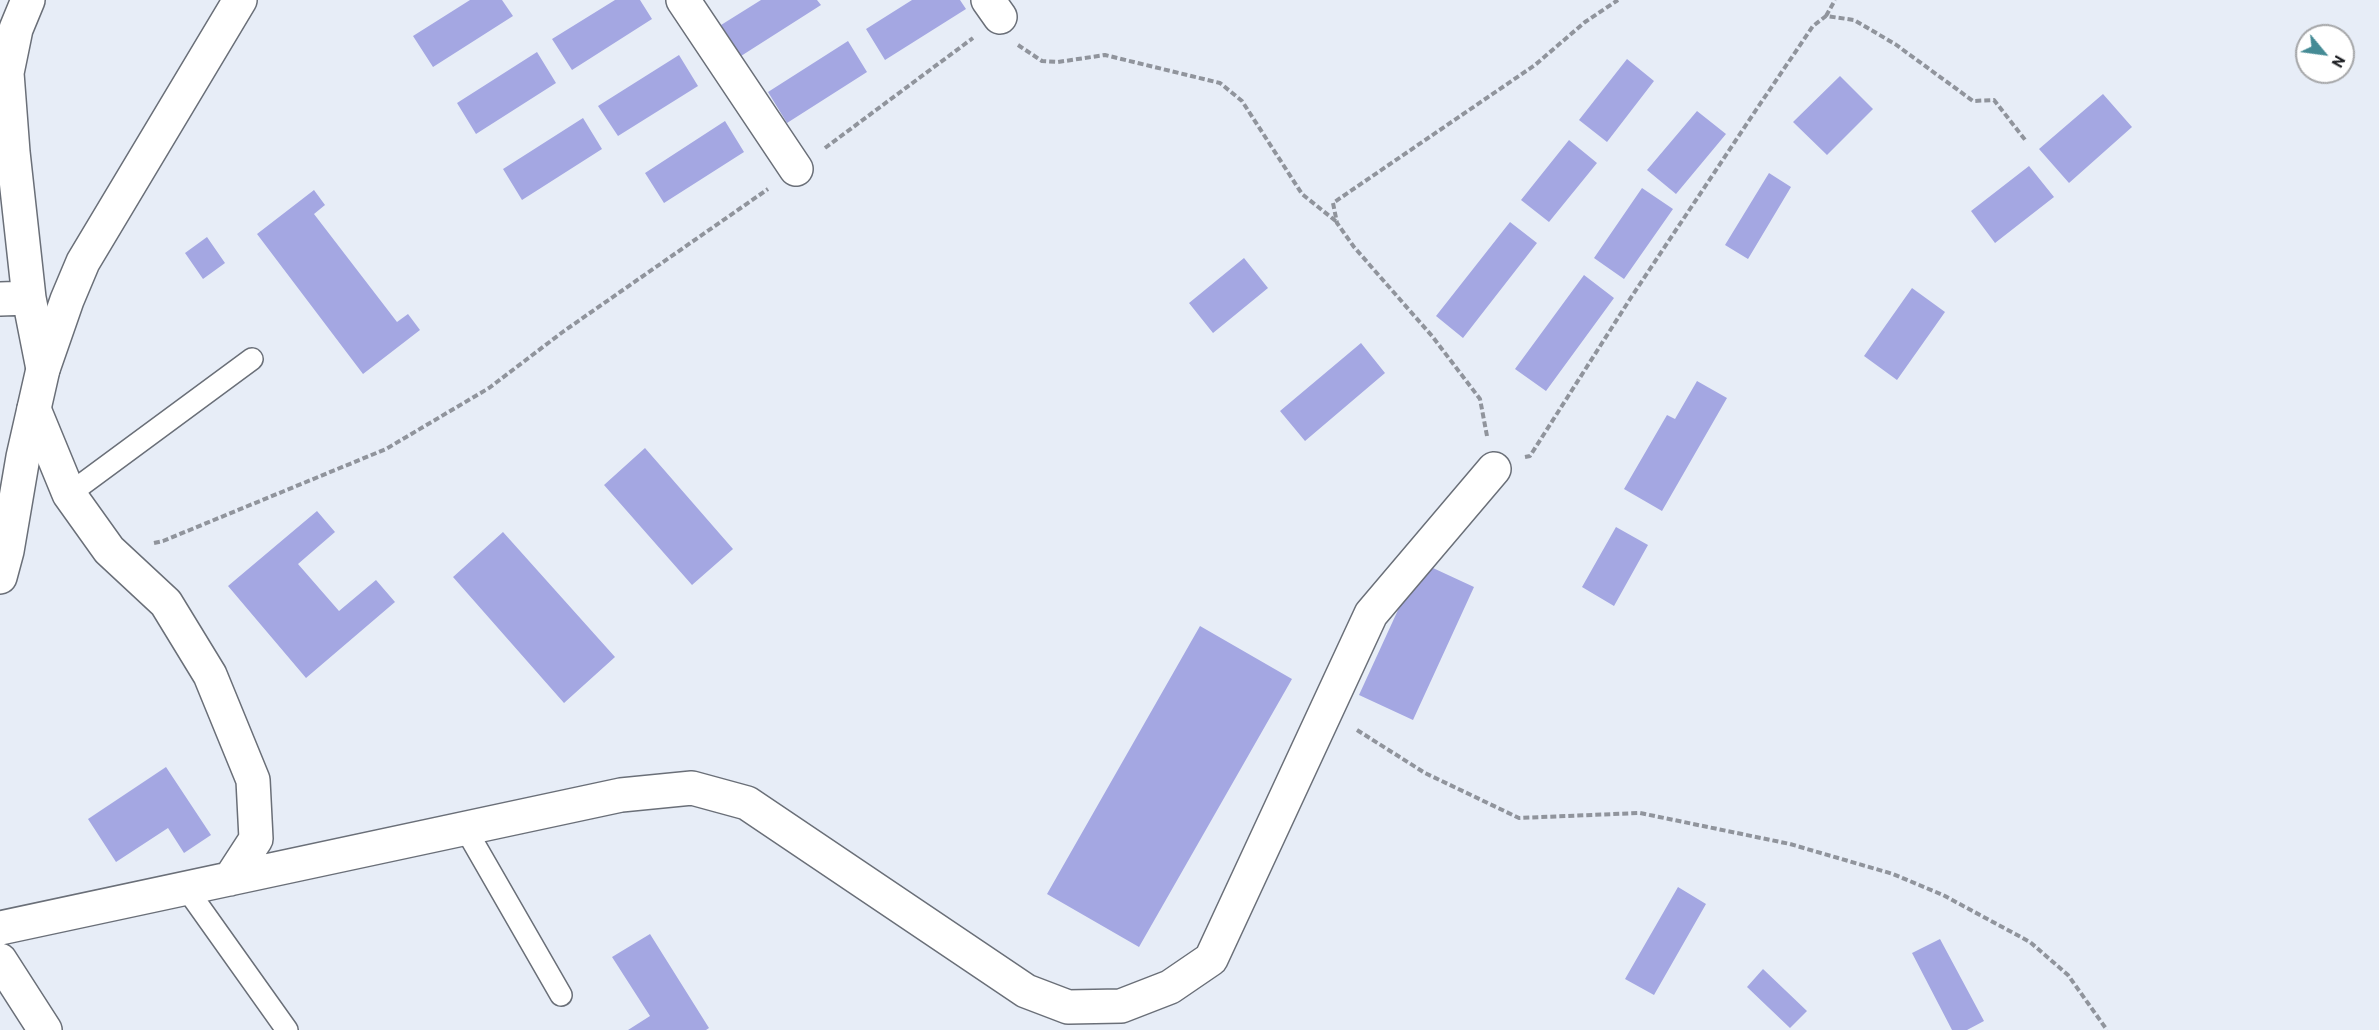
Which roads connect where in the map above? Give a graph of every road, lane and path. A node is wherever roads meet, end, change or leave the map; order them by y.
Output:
1 (28, 0) edge
2 (240, 0) edge
3 (683, 0) edge
4 (1618, 0) edge
5 (1835, 0) edge
6 (994, 9) edge
7 (1826, 16) junction
8 (2026, 141) dead end
9 (796, 169) junction
10 (1337, 223) junction
11 (14, 299) edge
12 (252, 359) dead end
13 (43, 369) junction
14 (34, 409) junction
15 (1494, 469) junction
16 (69, 494) junction
17 (109, 550) junction
18 (0, 577) edge
19 (1326, 711) junction
20 (465, 828) junction
21 (230, 879) junction
22 (186, 888) junction
23 (0, 928) edge
24 (0, 960) edge
25 (561, 995) dead end
26 (45, 1030) edge
27 (287, 1030) edge
28 (2107, 1030) edge

1 - 11 street
2 - 13 street
3 - 9 street
4 - 10 path
5 - 7 path
6 - 9 path
6 - 10 path
7 - 8 path
7 - 15 path
9 - 17 path
10 - 15 path
11 - 13 street
12 - 16 lane
13 - 14 street
14 - 16 street
14 - 18 street
15 - 19 street
16 - 17 street
17 - 21 street
19 - 20 street
19 - 28 path
20 - 21 street
20 - 25 lane
21 - 22 street
22 - 23 street
22 - 27 lane
24 - 26 street

